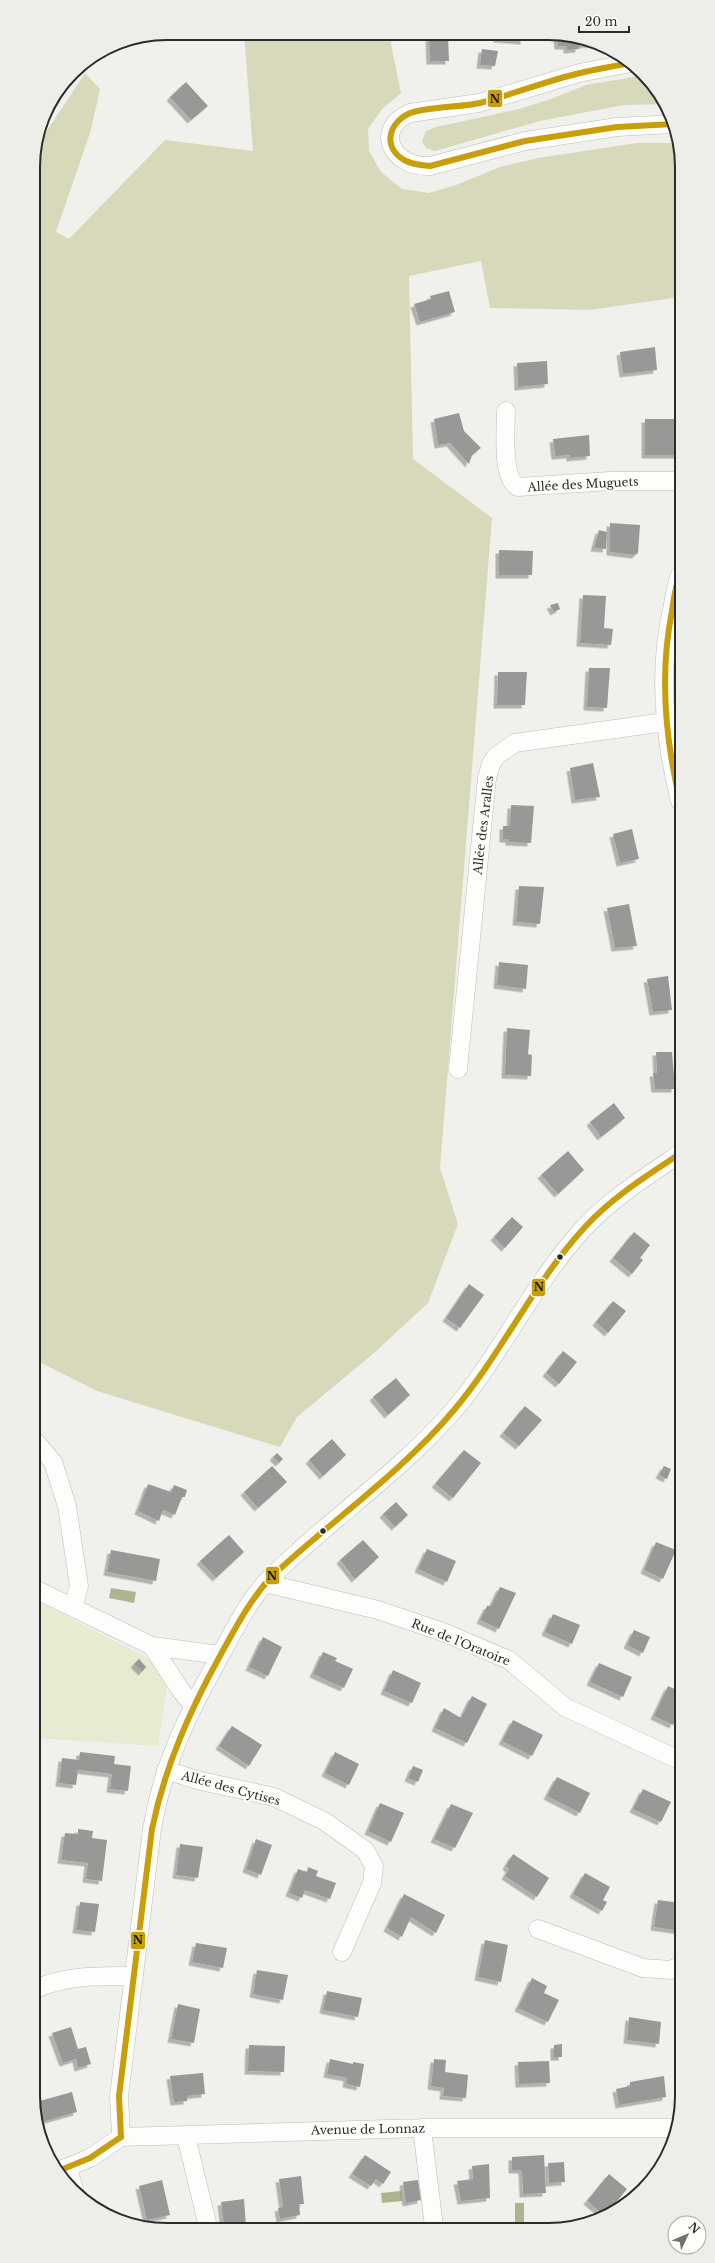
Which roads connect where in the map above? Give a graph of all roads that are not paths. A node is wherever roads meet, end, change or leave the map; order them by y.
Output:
1 (623, 65) edge
2 (667, 124) edge
3 (506, 411) dead end
4 (675, 481) edge
5 (675, 599) edge
6 (665, 722) junction
7 (675, 775) edge
8 (458, 1069) dead end
9 (675, 1157) edge
10 (40, 1447) edge
11 (265, 1583) junction
12 (40, 1590) edge
13 (73, 1607) junction
14 (152, 1646) junction
15 (220, 1655) junction
16 (193, 1705) junction
17 (675, 1758) edge
18 (166, 1770) junction
19 (538, 1929) dead end
20 (342, 1952) dead end
21 (675, 1968) edge
22 (134, 1976) junction
23 (40, 1986) edge
24 (422, 2128) junction
25 (671, 2128) edge
26 (186, 2136) junction
27 (121, 2138) junction
28 (63, 2169) edge
29 (207, 2223) edge
30 (433, 2223) edge

1 - 2 street
3 - 4 street, Allée des Muguets
5 - 6 street
6 - 7 street
6 - 8 street, Allée des Aralles
9 - 11 street
10 - 13 street
11 - 15 street
11 - 17 street, Rue de l'Oratoire
12 - 13 street
13 - 14 street
14 - 15 street
14 - 16 street
15 - 16 street
16 - 18 street
18 - 20 street, Allée des Cytises
18 - 22 street
19 - 21 street
22 - 23 street
22 - 27 street
24 - 25 street, Avenue de Lonnaz
24 - 26 street, Avenue de Lonnaz
24 - 30 street
26 - 27 street, Avenue de Lonnaz
26 - 29 street
27 - 28 street

